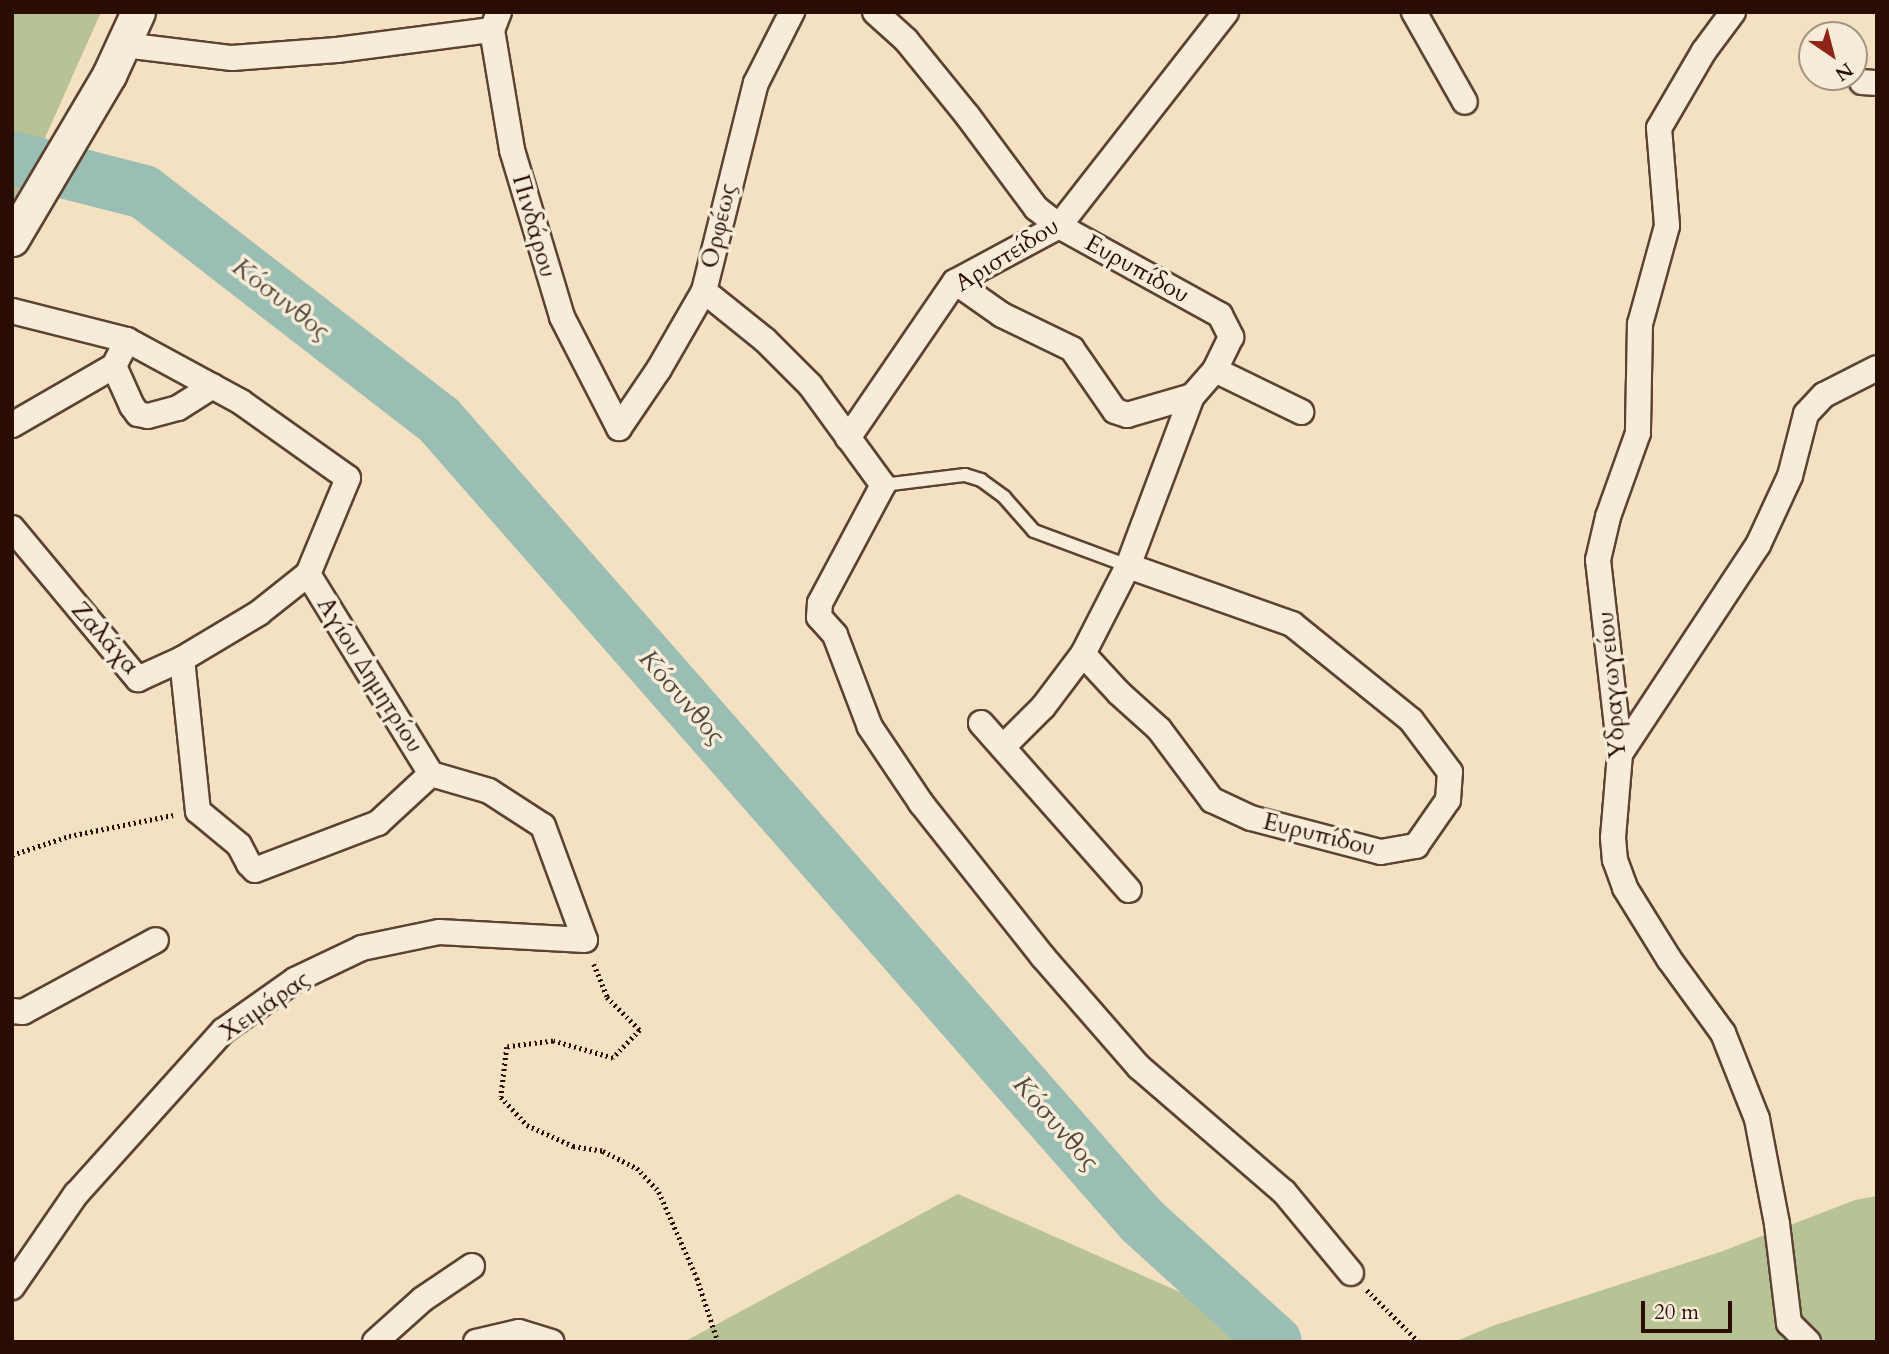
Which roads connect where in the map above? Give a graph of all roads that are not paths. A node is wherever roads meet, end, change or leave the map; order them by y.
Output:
1 (138, 12) edge
2 (792, 12) edge
3 (875, 12) edge
4 (1226, 12) edge
5 (1414, 12) edge
6 (1733, 12) edge
7 (496, 21) edge
8 (124, 46) junction
9 (1465, 102) dead end
10 (1059, 226) junction
11 (12, 239) edge
12 (955, 282) junction
13 (704, 291) junction
14 (12, 311) edge
15 (127, 340) junction
16 (114, 366) junction
17 (1877, 368) edge
18 (1215, 370) junction
19 (213, 386) junction
20 (1192, 396) junction
21 (1301, 412) dead end
22 (12, 425) edge
23 (619, 428) joint
24 (848, 438) junction
25 (883, 485) junction
26 (12, 528) edge
27 (1128, 566) junction
28 (308, 574) junction
29 (1083, 654) junction
30 (182, 659) junction
31 (981, 723) dead end
32 (1003, 747) junction
33 (1620, 754) junction
34 (431, 774) junction
35 (1129, 890) dead end
36 (156, 940) dead end
37 (12, 1011) edge
38 (472, 1266) dead end
39 (1351, 1273) road end
40 (12, 1287) edge
41 (375, 1342) edge
42 (476, 1342) edge
43 (552, 1342) edge
44 (1808, 1342) edge

1 - 8 main road
2 - 13 street, Ορφέως
3 - 10 street, Ευρυπίδου
4 - 10 street, Αριστείδου
5 - 9 street
6 - 33 street, Υδραγωγείου
7 - 8 street
7 - 23 street, Πινδάρου
8 - 11 main road
10 - 12 street, Αριστείδου
10 - 18 street, Ευρυπίδου
12 - 20 street
12 - 24 street, Αριστείδου
13 - 23 street, Ορφέως
13 - 24 street
14 - 15 street
15 - 16 street
15 - 19 street
16 - 19 street
16 - 22 street
17 - 33 street
18 - 20 street, Ευρυπίδου
18 - 21 street
19 - 28 street
20 - 27 street, Ευρυπίδου
24 - 25 street
25 - 27 lane
25 - 39 street
26 - 30 street, Ζαλάχα
27 - 29 street, Ευρυπίδου
27 - 29 street, Ευρυπίδου
28 - 30 street
28 - 34 street, Αγίου Δημητρίου
29 - 32 street
30 - 34 street
31 - 32 street
32 - 35 street
33 - 44 street, Υδραγωγείου
34 - 40 street, Χειμάρας
36 - 37 street
38 - 41 street
42 - 43 street

